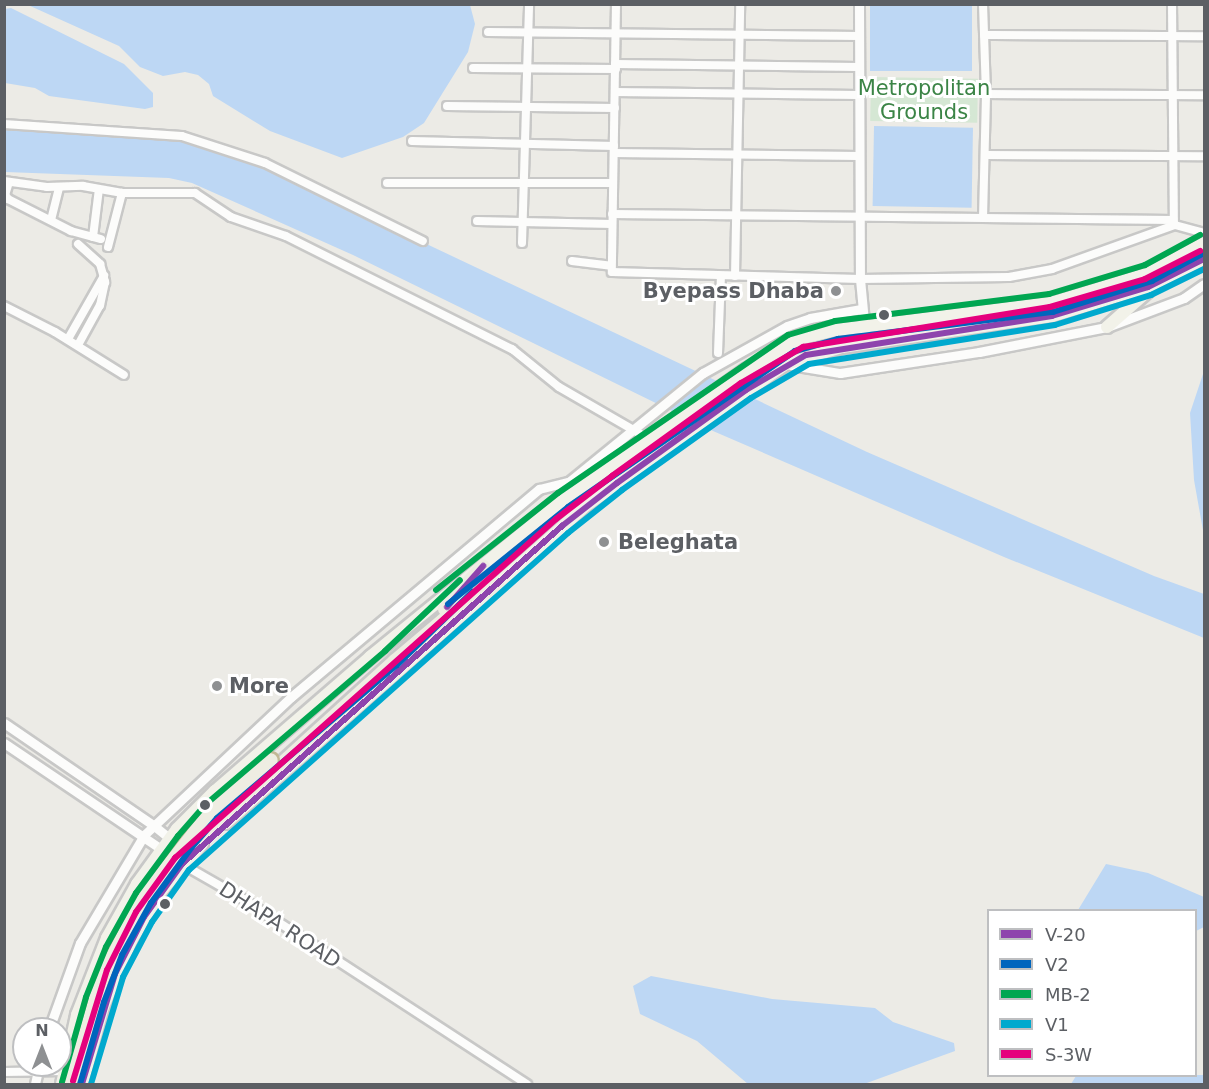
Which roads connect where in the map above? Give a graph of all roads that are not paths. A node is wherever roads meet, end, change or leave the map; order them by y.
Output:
1 (529, 4) edge
2 (616, 4) edge
3 (740, 4) edge
4 (860, 4) edge
5 (983, 4) edge
6 (1172, 4) edge
7 (528, 31) junction
8 (488, 32) dead end
9 (615, 32) junction
10 (740, 35) junction
11 (984, 35) junction
12 (859, 36) junction
13 (1204, 36) edge
14 (1172, 37) junction
15 (739, 65) junction
16 (616, 67) junction
17 (858, 67) junction
18 (473, 68) dead end
19 (527, 68) junction
20 (615, 92) junction
21 (738, 94) junction
22 (858, 94) junction
23 (986, 94) junction
24 (1172, 94) junction
25 (1204, 95) edge
26 (447, 106) dead end
27 (526, 107) junction
28 (615, 108) junction
29 (4, 124) edge
30 (412, 141) dead end
31 (525, 145) junction
32 (614, 149) junction
33 (984, 154) junction
34 (737, 155) junction
35 (858, 156) junction
36 (1172, 156) junction
37 (1204, 156) edge
38 (7, 182) edge
39 (524, 182) junction
40 (387, 183) dead end
41 (614, 183) junction
42 (59, 187) junction
43 (99, 189) junction
44 (122, 193) junction
45 (612, 214) junction
46 (736, 215) junction
47 (860, 218) junction
48 (983, 218) junction
49 (51, 220) junction
50 (477, 221) dead end
51 (523, 221) junction
52 (1174, 223) junction
53 (612, 224) junction
54 (1204, 233) edge
55 (423, 241) dead end
56 (522, 243) dead end
57 (1204, 243) edge
58 (78, 244) dead end
59 (108, 246) dead end
60 (1204, 258) edge
61 (572, 261) dead end
62 (610, 266) junction
63 (104, 276) junction
64 (721, 276) junction
65 (735, 276) junction
66 (860, 279) junction
67 (1156, 283) junction
68 (1204, 284) edge
69 (4, 306) edge
70 (861, 309) junction
71 (864, 327) junction
72 (1107, 327) junction
73 (68, 339) junction
74 (866, 344) junction
75 (78, 345) junction
76 (718, 353) dead end
77 (786, 364) junction
78 (124, 375) dead end
79 (633, 432) junction
80 (649, 439) junction
81 (483, 566) junction
82 (497, 585) junction
83 (4, 723) edge
84 (4, 743) edge
85 (277, 760) junction
86 (153, 825) junction
87 (144, 835) junction
88 (166, 843) junction
89 (182, 864) junction
90 (53, 1017) edge
91 (72, 1039) edge
92 (71, 1084) edge
93 (80, 1084) edge
94 (527, 1084) edge

1 - 7 street
2 - 9 street
3 - 10 street
4 - 12 street
5 - 11 street
6 - 14 street
7 - 8 street
7 - 9 street
7 - 19 street
9 - 10 street
9 - 16 street
10 - 12 street
10 - 15 street
11 - 14 street
11 - 23 street
12 - 17 street
13 - 14 street
14 - 24 street
15 - 16 street
15 - 17 street
15 - 21 street
16 - 19 street
16 - 20 street
17 - 22 street
18 - 19 street
19 - 27 street
20 - 21 street
20 - 28 street
21 - 22 street
21 - 34 street
22 - 35 street
23 - 24 street
23 - 33 street
24 - 25 street
24 - 36 street
26 - 27 street
27 - 28 street
27 - 31 street
28 - 32 street
29 - 55 street
30 - 31 street
31 - 32 street
31 - 39 street
32 - 34 street
32 - 41 street
33 - 36 street
33 - 48 street
34 - 35 street
34 - 46 street
35 - 47 street
36 - 37 street
36 - 52 street
38 - 42 street
38 - 49 street
39 - 40 street
39 - 41 street
39 - 51 street
41 - 45 street
42 - 43 street
42 - 49 street
43 - 44 street
43 - 49 street
44 - 59 street
44 - 79 street
45 - 46 street
45 - 53 street
46 - 47 street
46 - 65 street
47 - 48 street
47 - 66 street
48 - 52 street
50 - 51 street
51 - 53 street
51 - 56 street
52 - 54 street
52 - 66 street
53 - 62 street
57 - 71 main road
58 - 63 street
60 - 67 main road
61 - 62 street
62 - 64 street
63 - 73 street
63 - 75 street
64 - 65 street
64 - 76 street
65 - 66 street
66 - 70 street
67 - 72 main road
67 - 74 main road
68 - 72 street
69 - 73 street
70 - 71 street
70 - 79 street
71 - 74 street
71 - 80 main road
72 - 77 street
73 - 75 street
74 - 77 main road
75 - 78 street
77 - 82 main road
79 - 80 street
79 - 86 street
80 - 81 main road
81 - 85 highway
81 - 88 main road
82 - 85 highway
82 - 89 main road
83 - 86 street
84 - 87 street, DHAPA ROAD
85 - 92 highway, bridge
85 - 93 highway, bridge
86 - 87 street
86 - 88 street
87 - 88 street, DHAPA ROAD
87 - 90 street
88 - 89 street, DHAPA ROAD
88 - 91 main road
89 - 93 main road
89 - 94 street, DHAPA ROAD

